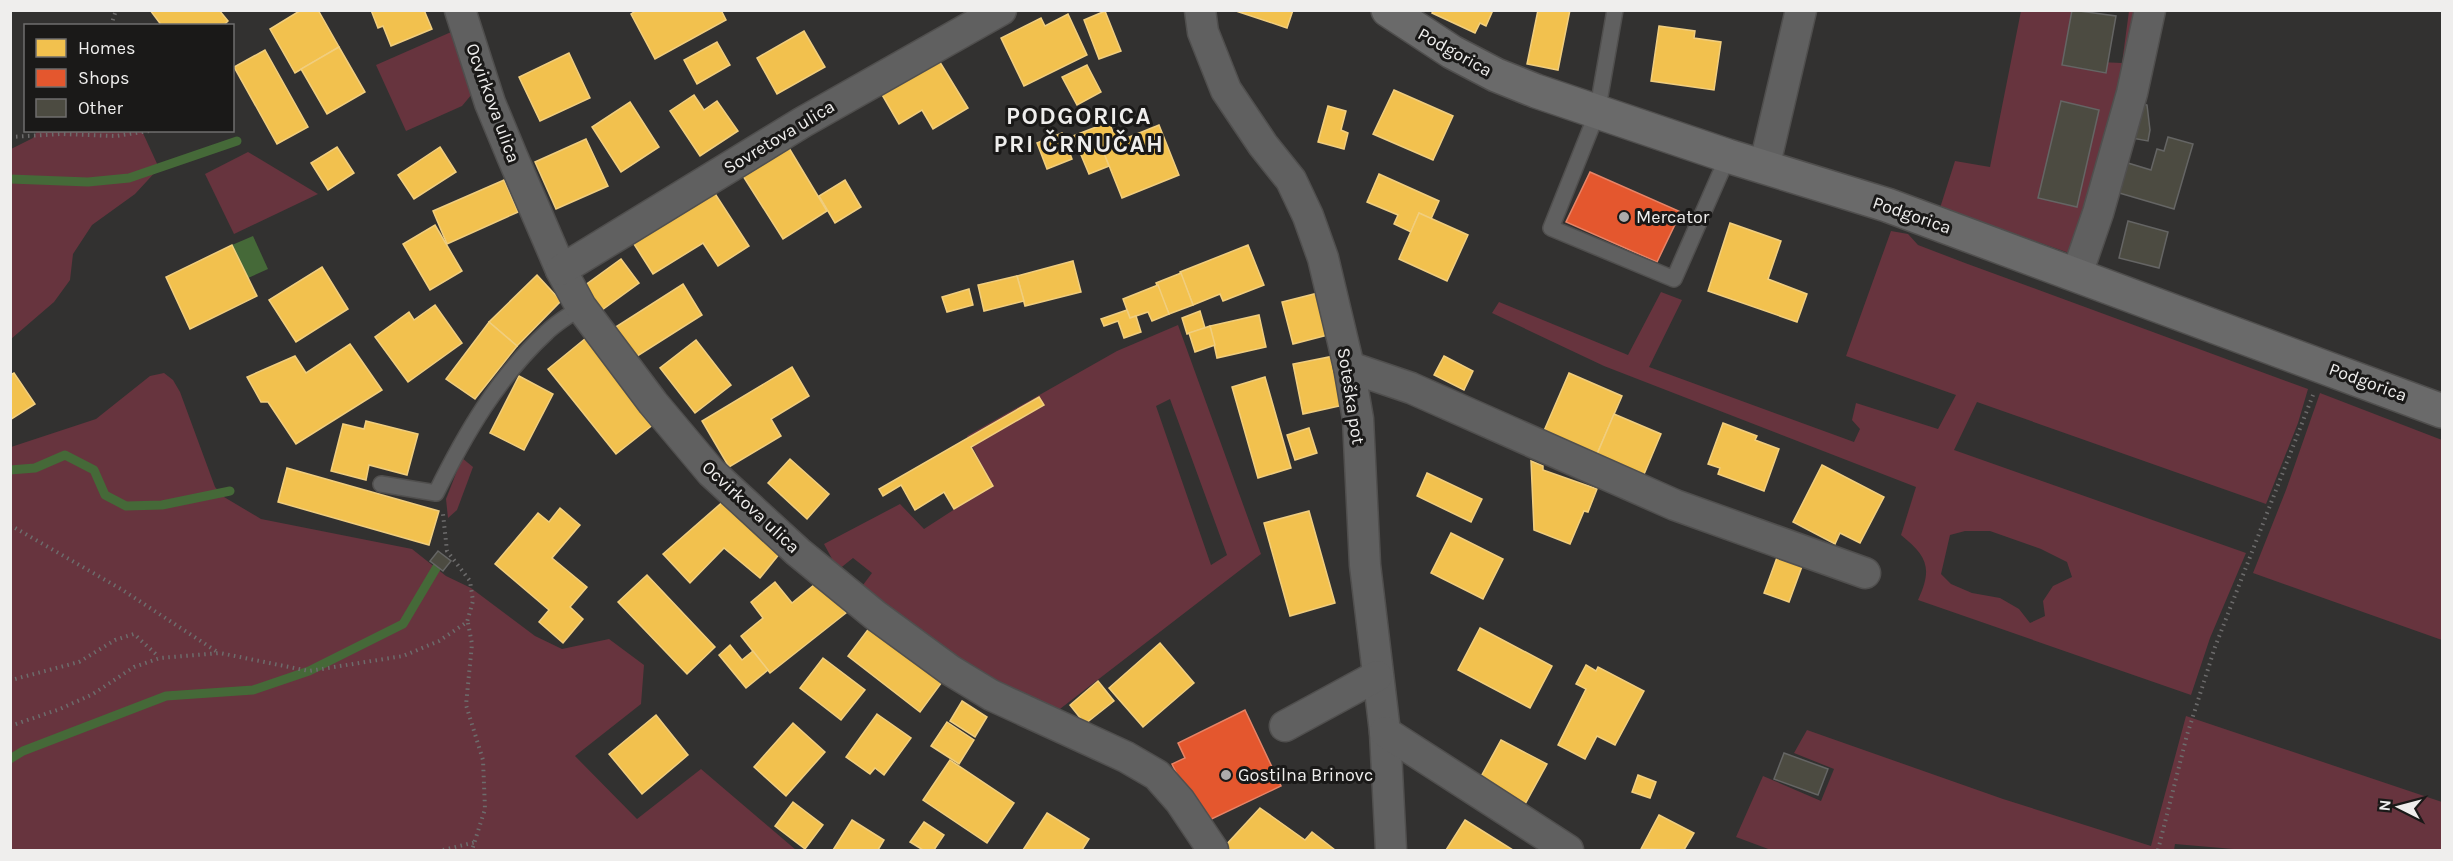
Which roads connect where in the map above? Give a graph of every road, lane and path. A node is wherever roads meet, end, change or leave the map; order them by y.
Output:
1 (460, 10) edge
2 (1001, 10) edge
3 (1200, 10) edge
4 (1615, 10) edge
5 (1801, 10) edge
6 (2150, 10) edge
7 (1406, 16) edge
8 (1597, 113) junction
9 (62, 132) edge
10 (141, 132) edge
11 (10, 137) edge
12 (1728, 156) junction
13 (1764, 168) junction
14 (561, 270) junction
15 (2078, 274) junction
16 (581, 307) junction
17 (2324, 366) junction
18 (1349, 367) junction
19 (2442, 411) edge
20 (381, 484) dead end
21 (436, 493) junction
22 (10, 525) edge
23 (1865, 573) dead end
24 (468, 622) junction
25 (220, 653) junction
26 (160, 658) junction
27 (10, 676) edge
28 (1377, 676) junction
29 (10, 726) edge
30 (1285, 726) dead end
31 (1385, 732) junction
32 (477, 842) junction
33 (443, 850) edge
34 (472, 850) edge
35 (1213, 850) edge
36 (1392, 850) edge
37 (1568, 850) edge
38 (2158, 850) edge

1 - 14 street, Ocvirkova ulica
2 - 14 street, Sovretova ulica
3 - 18 street, Soteška pot
4 - 8 lane
5 - 13 street
6 - 15 street
7 - 8 main road, Podgorica
8 - 12 main road, Podgorica
8 - 12 lane
9 - 10 path
9 - 11 path
12 - 13 main road, Podgorica
13 - 15 main road, Podgorica
14 - 16 street, Ocvirkova ulica
15 - 17 main road, Podgorica
16 - 21 lane
16 - 35 street, Ocvirkova ulica
17 - 19 main road, Podgorica
17 - 38 path
18 - 23 street
18 - 28 street, Soteška pot
20 - 21 lane
21 - 24 path
22 - 25 path
24 - 25 path
24 - 32 path
25 - 26 path
26 - 27 path
26 - 29 path
28 - 30 street
28 - 31 street, Soteška pot
31 - 36 street, Soteška pot
31 - 37 street
32 - 33 path
32 - 34 path

